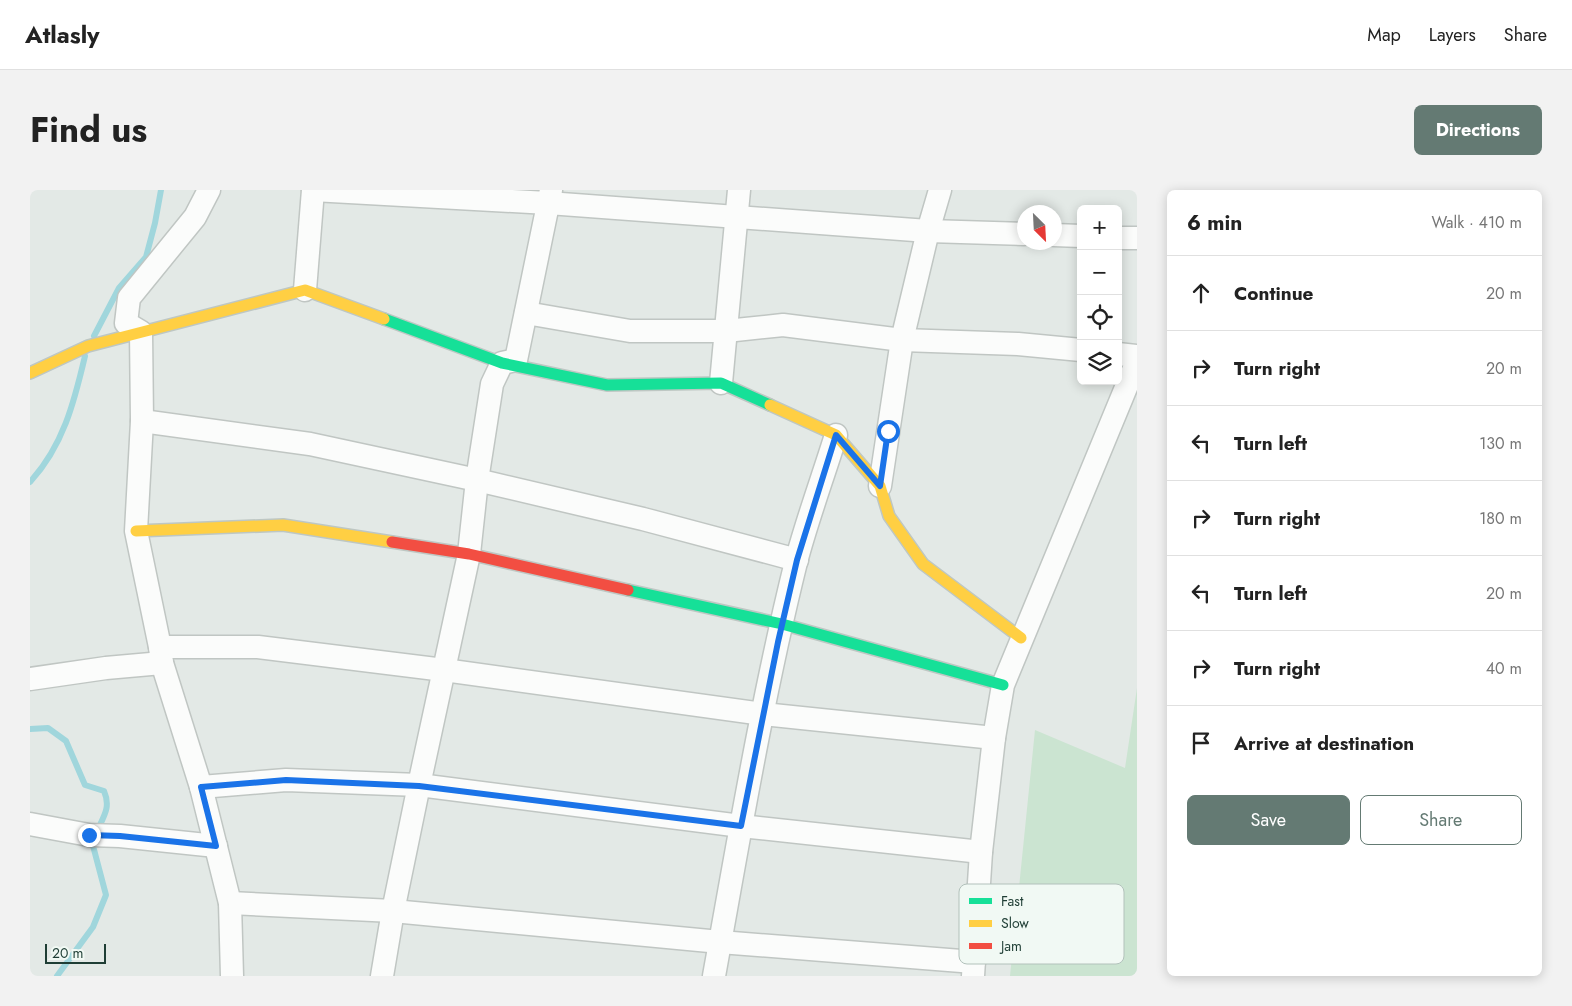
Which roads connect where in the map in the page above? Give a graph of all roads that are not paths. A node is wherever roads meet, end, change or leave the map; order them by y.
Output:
1 (209, 190) edge
2 (313, 190) edge
3 (739, 190) edge
4 (940, 190) edge
5 (550, 197) edge
6 (738, 216) junction
7 (928, 231) junction
8 (1017, 234) edge
9 (1062, 235) edge
10 (1077, 236) edge
11 (1122, 238) edge
12 (1137, 238) edge
13 (305, 290) junction
14 (526, 313) junction
15 (726, 331) junction
16 (141, 332) junction
17 (902, 340) junction
18 (1077, 350) edge
19 (1122, 354) edge
20 (1137, 356) edge
21 (1137, 361) edge
22 (502, 363) junction
23 (30, 373) edge
24 (721, 383) junction
25 (142, 421) junction
26 (836, 435) junction
27 (477, 480) junction
28 (880, 486) junction
29 (136, 531) junction
30 (469, 554) junction
31 (797, 560) junction
32 (782, 624) junction
33 (1021, 638) junction
34 (161, 655) junction
35 (444, 670) junction
36 (30, 678) edge
37 (1003, 684) junction
38 (763, 714) junction
39 (994, 738) junction
40 (419, 786) junction
41 (201, 787) junction
42 (30, 824) edge
43 (741, 826) junction
44 (216, 846) junction
45 (981, 852) junction
46 (979, 884) edge
47 (230, 903) junction
48 (394, 911) junction
49 (720, 942) junction
50 (974, 969) edge
51 (232, 976) edge
52 (382, 976) edge
53 (714, 976) edge

1 - 16 street
2 - 5 street
2 - 13 street
3 - 6 street
4 - 7 street
5 - 6 street
5 - 14 street
6 - 7 street
6 - 15 street
7 - 8 street
7 - 17 street
9 - 10 street
11 - 12 street
13 - 16 street
13 - 22 street
14 - 15 street
14 - 22 street
15 - 17 street
15 - 24 street
16 - 23 street
16 - 25 street
17 - 18 street
17 - 28 street
19 - 20 street
21 - 33 street
22 - 24 street
22 - 27 street
24 - 26 street
25 - 27 street
25 - 29 street
26 - 28 street
26 - 31 street
27 - 30 street
27 - 31 street
28 - 33 street
29 - 30 street
29 - 34 street
30 - 32 street
30 - 35 street
31 - 32 street
32 - 37 street
32 - 38 street
33 - 37 street
34 - 35 street
34 - 36 street
34 - 41 street
35 - 38 street
35 - 40 street
37 - 39 street
38 - 39 street
38 - 43 street
39 - 45 street
40 - 41 street
40 - 43 street
40 - 48 street
41 - 44 street
42 - 44 street
43 - 45 street
43 - 49 street
44 - 47 street
45 - 46 street
47 - 48 street
47 - 51 street
48 - 49 street
48 - 52 street
49 - 50 street
49 - 53 street

